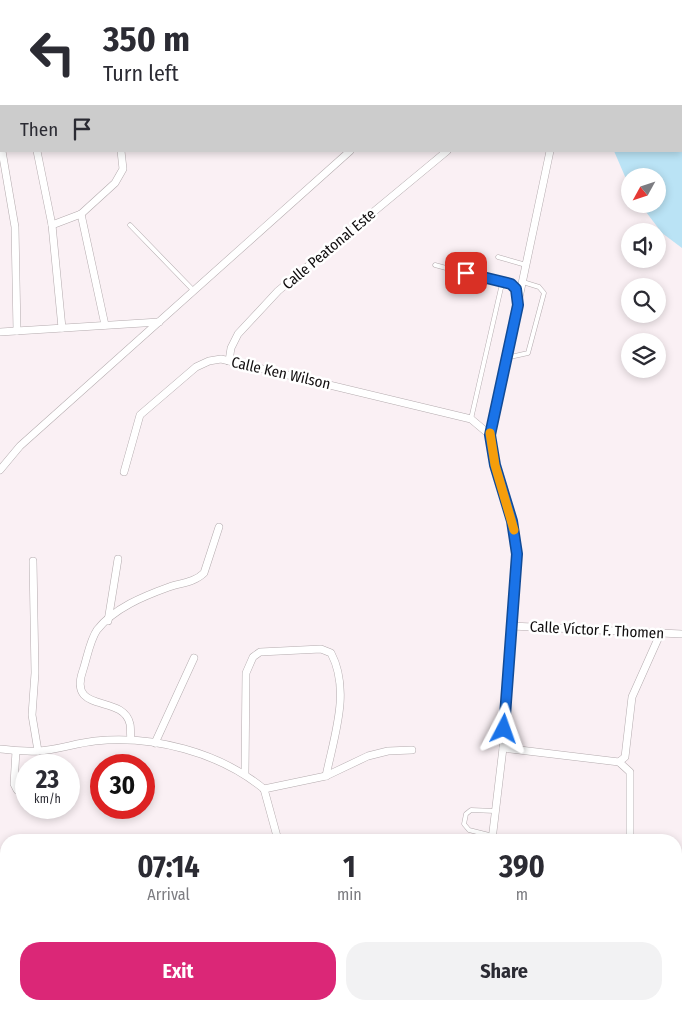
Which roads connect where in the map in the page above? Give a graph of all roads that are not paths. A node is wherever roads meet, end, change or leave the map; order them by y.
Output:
1 (2, 152) edge
2 (37, 152) edge
3 (121, 152) edge
4 (349, 152) edge
5 (446, 152) edge
6 (550, 152) edge
7 (3, 185) edge
8 (82, 214) junction
9 (52, 225) junction
10 (130, 225) dead end
11 (498, 257) dead end
12 (435, 265) dead end
13 (526, 265) junction
14 (522, 282) junction
15 (505, 284) junction
16 (194, 291) junction
17 (518, 305) junction
18 (160, 322) junction
19 (105, 325) junction
20 (62, 328) junction
21 (17, 331) junction
22 (0, 332) edge
23 (506, 358) junction
24 (229, 361) junction
25 (471, 419) junction
26 (490, 435) junction
27 (0, 470) edge
28 (124, 472) dead end
29 (219, 527) dead end
30 (118, 559) dead end
31 (33, 561) dead end
32 (108, 621) junction
33 (511, 626) junction
34 (661, 632) junction
35 (682, 634) edge
36 (194, 658) dead end
37 (130, 739) junction
38 (155, 743) junction
39 (503, 748) junction
40 (0, 749) edge
41 (412, 750) dead end
42 (16, 751) junction
43 (38, 751) junction
44 (16, 754) edge
45 (619, 762) junction
46 (15, 768) edge
47 (245, 773) junction
48 (326, 776) junction
49 (15, 786) edge
50 (264, 789) junction
51 (496, 811) junction
52 (276, 834) edge
53 (480, 834) edge
54 (493, 834) edge
55 (630, 834) edge

1 - 7 street
2 - 9 street
3 - 8 street
4 - 16 street
5 - 24 street, Calle Peatonal Este
6 - 13 street
7 - 21 street
8 - 9 street
8 - 19 street
9 - 20 street
10 - 16 lane
11 - 13 lane
12 - 15 lane
13 - 14 street
14 - 17 street
14 - 23 lane
15 - 17 lane
15 - 25 lane
16 - 18 street
17 - 23 street
18 - 19 street
18 - 27 street
19 - 20 street
20 - 21 street
21 - 22 street
23 - 26 street
24 - 25 street, Calle Ken Wilson
24 - 28 street, Calle Ken Wilson
25 - 26 street, Calle Ken Wilson
26 - 33 street
29 - 32 street
30 - 32 street
31 - 43 street
32 - 37 street
33 - 34 street, Calle Víctor F. Thomen
33 - 39 street
34 - 35 street, Calle Víctor F. Thomen
34 - 45 street
36 - 38 street
37 - 38 street
37 - 43 street
38 - 47 street
39 - 45 street
39 - 51 street
40 - 42 street
41 - 48 street
42 - 43 street
42 - 44 street
45 - 55 street
46 - 49 street
47 - 48 street
47 - 50 street
48 - 50 street
50 - 52 street
51 - 53 lane
51 - 54 street

